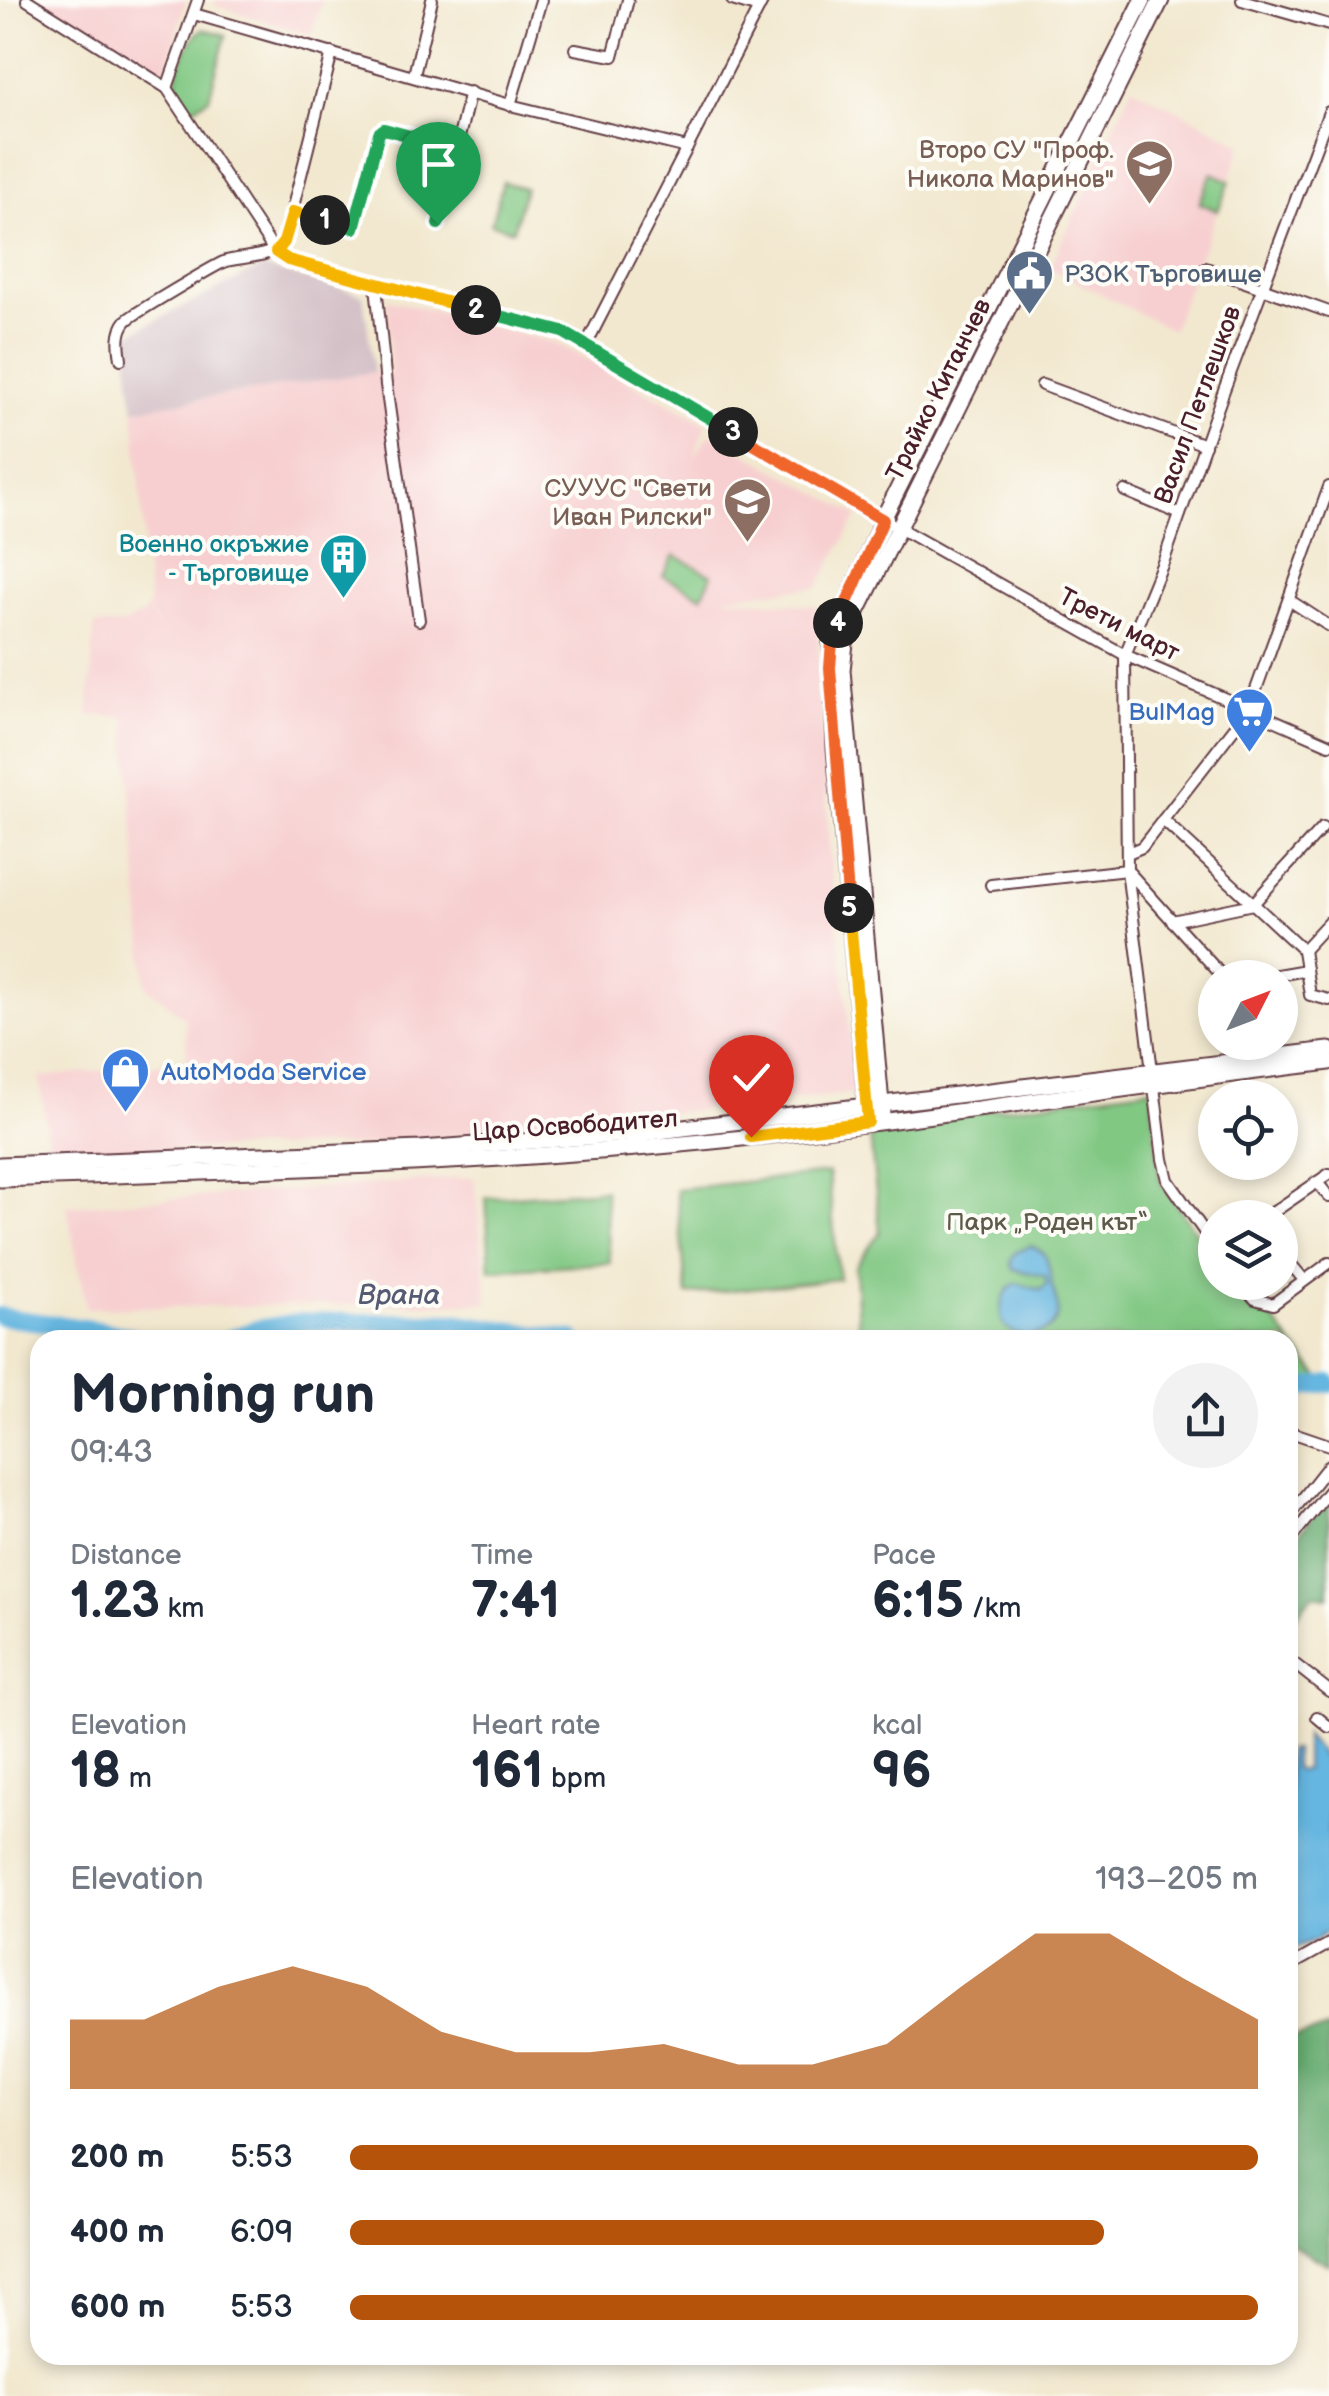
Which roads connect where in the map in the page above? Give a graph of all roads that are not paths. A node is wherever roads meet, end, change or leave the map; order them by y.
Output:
1 (198, 0) edge
2 (432, 0) edge
3 (541, 0) edge
4 (628, 0) edge
5 (1143, 0) edge
6 (1161, 0) edge
7 (1242, 0) edge
8 (740, 1) edge
9 (33, 2) edge
10 (761, 4) edge
11 (1269, 4) edge
12 (194, 14) junction
13 (1329, 25) edge
14 (575, 49) dead end
15 (332, 53) junction
16 (414, 75) junction
17 (167, 88) junction
18 (470, 92) junction
19 (510, 105) junction
20 (1329, 112) edge
21 (455, 148) junction
22 (686, 148) junction
23 (293, 212) junction
24 (438, 224) dead end
25 (276, 252) junction
26 (1206, 268) dead end
27 (376, 285) junction
28 (1262, 289) junction
29 (1329, 312) edge
30 (586, 345) junction
31 (121, 359) dead end
32 (1042, 385) dead end
33 (1206, 446) junction
34 (1329, 487) edge
35 (1125, 491) dead end
36 (1180, 514) junction
37 (890, 524) junction
38 (1290, 600) junction
39 (420, 620) dead end
40 (1329, 626) edge
41 (1125, 654) junction
42 (1248, 709) junction
43 (1329, 744) edge
44 (1163, 820) junction
45 (1322, 828) dead end
46 (1128, 854) junction
47 (1127, 870) junction
48 (991, 886) dead end
49 (1253, 904) junction
50 (1172, 921) junction
51 (1329, 922) edge
52 (1303, 950) junction
53 (1208, 960) edge
54 (1306, 970) junction
55 (1298, 971) edge
56 (1329, 1000) edge
57 (1329, 1050) edge
58 (1329, 1062) edge
59 (1153, 1078) junction
60 (874, 1113) junction
61 (0, 1166) edge
62 (1329, 1174) edge
63 (0, 1179) edge
64 (1318, 1182) junction
65 (1329, 1197) edge
66 (1292, 1200) edge
67 (1198, 1223) edge
68 (1329, 1263) edge
69 (1298, 1273) edge
70 (1304, 1280) junction
71 (1298, 1285) edge
72 (1298, 1434) edge
73 (1329, 1445) edge
74 (1328, 1467) edge
75 (1329, 1490) edge
76 (1298, 1504) edge
77 (1298, 1523) edge
78 (1301, 1525) junction
79 (1298, 1529) edge
80 (1298, 1667) edge
81 (1329, 1691) edge
82 (1317, 1717) dead end
83 (1329, 1727) edge
84 (1329, 1944) edge
85 (1298, 1961) edge

1 - 12 street
2 - 16 street
3 - 19 street
4 - 14 street
5 - 37 street, Трайко Китанчев
6 - 37 street, Трайко Китанчев
7 - 11 street
8 - 10 street
9 - 17 street
10 - 22 street
11 - 13 street
12 - 15 street
12 - 17 street
15 - 16 street
15 - 23 street
16 - 18 street
17 - 25 street
18 - 19 street
18 - 21 street
19 - 22 street
20 - 28 street, Васил Петлешков
21 - 23 street
21 - 24 street
22 - 30 street
23 - 25 street
25 - 27 street, Трети март
25 - 31 street
26 - 28 street
27 - 30 street, Трети март
27 - 39 street
28 - 29 street
28 - 33 street, Васил Петлешков
30 - 37 street, Трети март
32 - 33 street
33 - 36 street, Васил Петлешков
34 - 38 street
35 - 36 street
36 - 41 street, Васил Петлешков
37 - 41 street, Трети март
37 - 60 street, Трайко Китанчев
38 - 40 street
38 - 42 street
41 - 42 street, Трети март
41 - 46 street
42 - 43 street, Трети март
42 - 44 street
44 - 46 street
44 - 49 street
45 - 49 street
46 - 47 street
47 - 48 street
47 - 50 street
47 - 59 street
49 - 50 street
49 - 52 street
50 - 53 street
51 - 52 street
52 - 54 street
54 - 55 street
54 - 56 street
57 - 59 street, Цар Освободител
58 - 59 street, Цар Освободител
59 - 60 street, Цар Освободител
59 - 67 street
60 - 61 street, Цар Освободител
60 - 63 street, Цар Освободител
62 - 64 street
64 - 65 street
64 - 66 street
68 - 70 street
69 - 70 street
70 - 71 street
72 - 73 street
74 - 76 street
75 - 78 street
77 - 78 street
78 - 79 street
80 - 81 street
82 - 83 street
84 - 85 street

